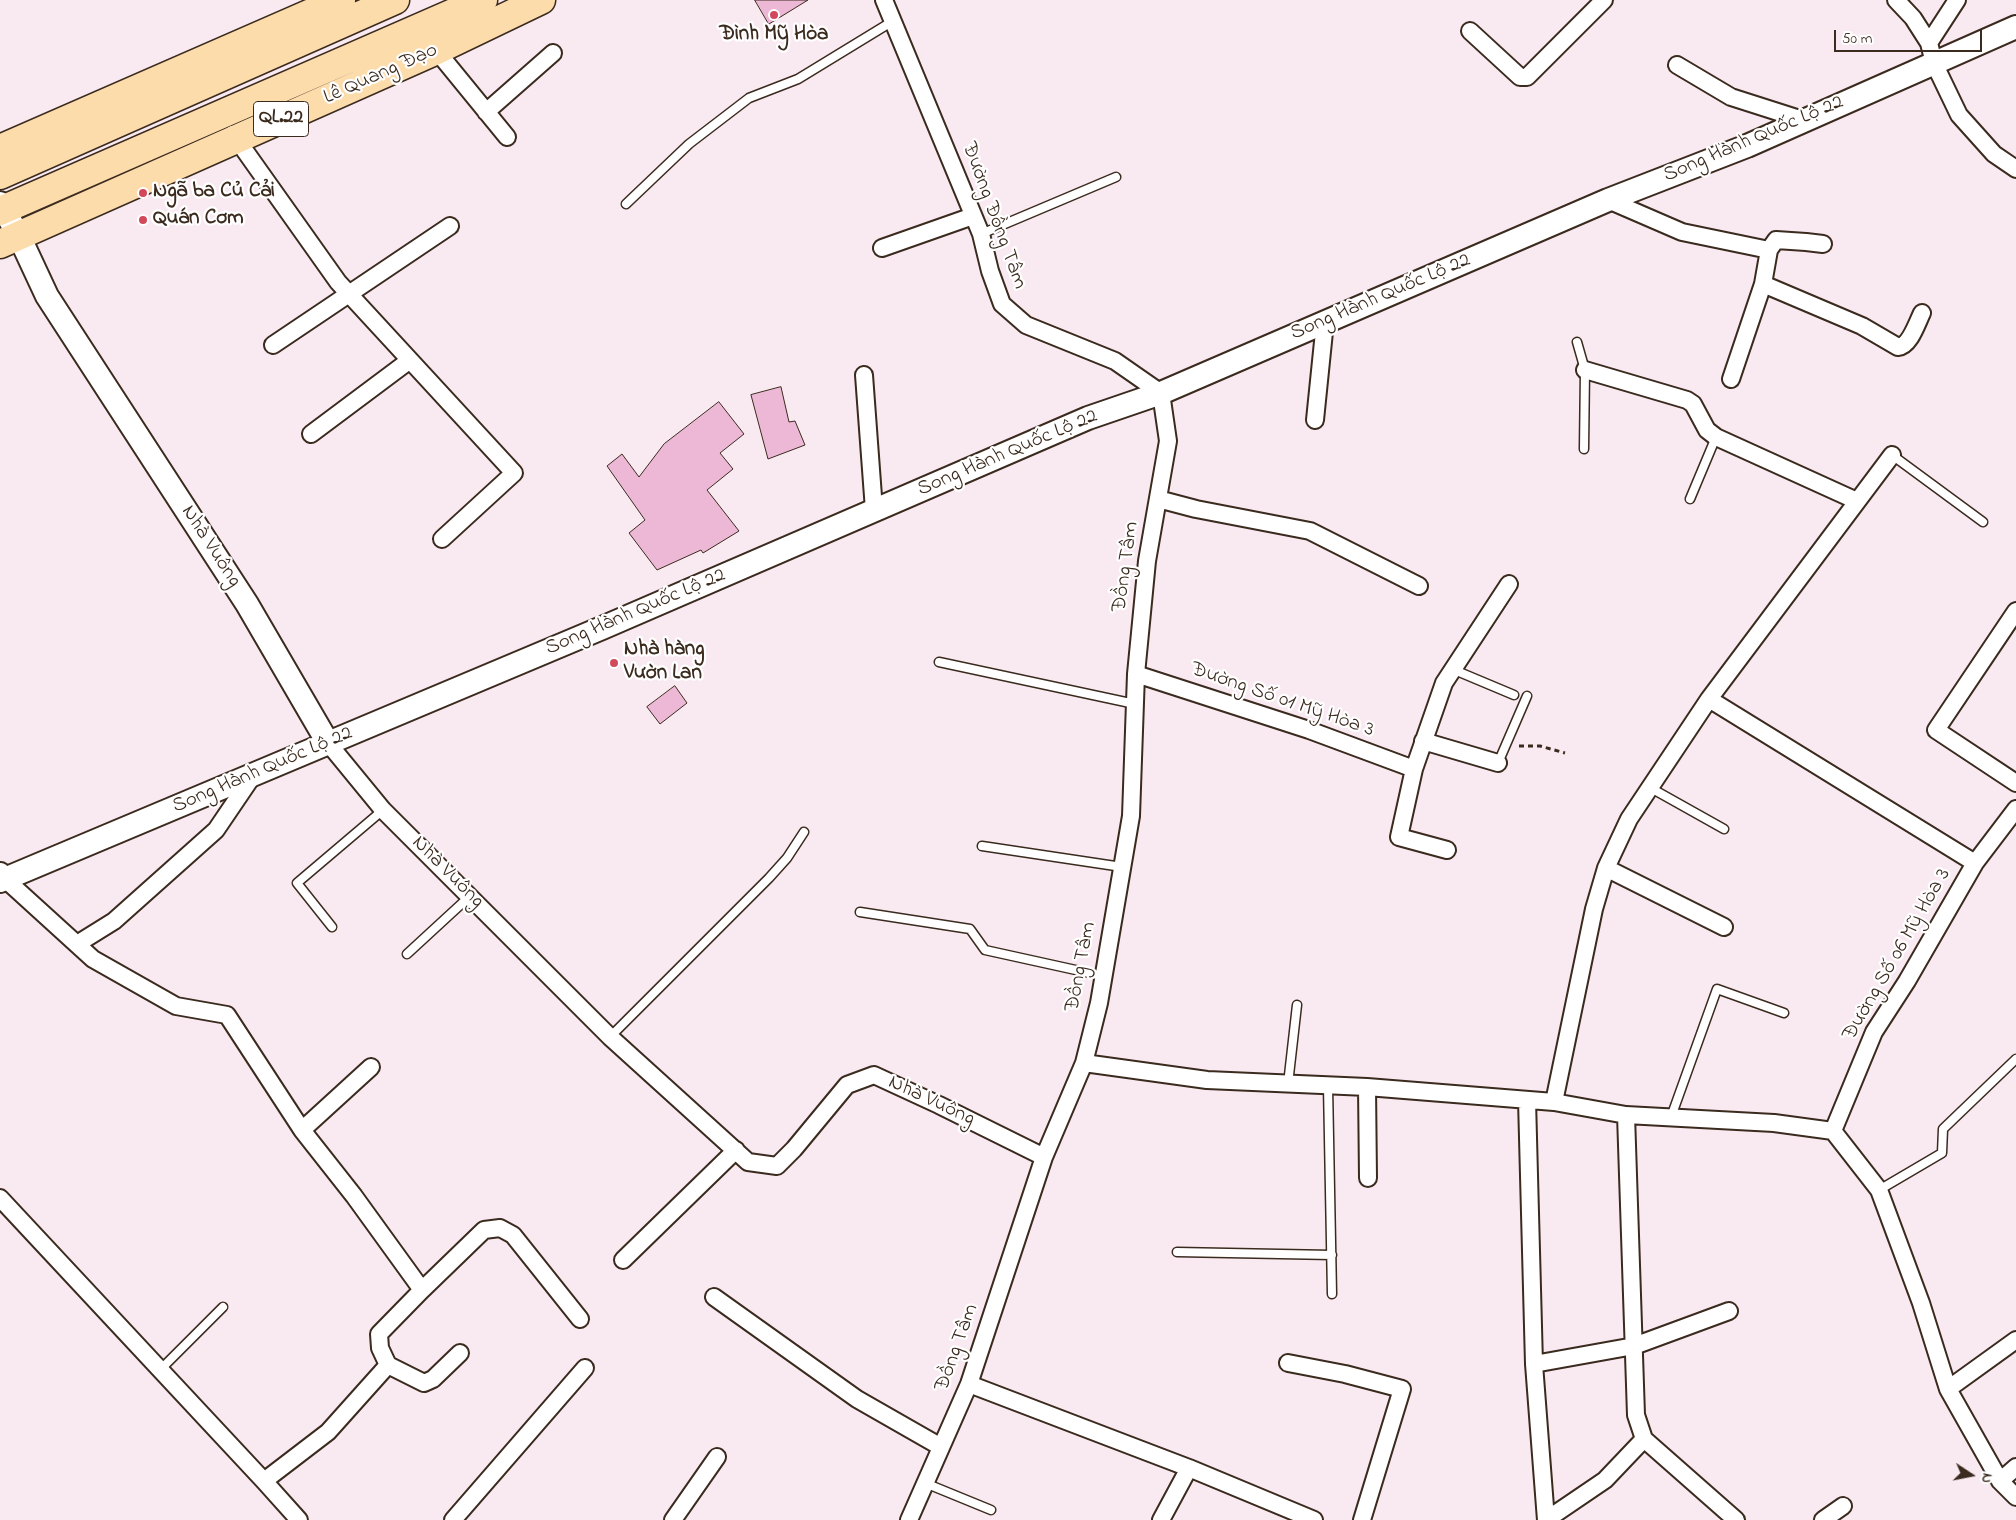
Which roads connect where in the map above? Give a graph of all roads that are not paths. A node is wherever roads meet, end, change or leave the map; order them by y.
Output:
1 (341, 0) edge
2 (395, 0) edge
3 (483, 0) edge
4 (541, 0) edge
5 (884, 0) edge
6 (1604, 0) edge
7 (1896, 0) edge
8 (1957, 0) edge
9 (893, 21) junction
10 (2016, 27) edge
11 (419, 28) junction
12 (1470, 31) dead end
13 (437, 50) junction
14 (553, 53) dead end
15 (1932, 53) junction
16 (1677, 65) dead end
17 (486, 112) junction
18 (220, 116) junction
19 (1803, 120) junction
20 (507, 137) dead end
21 (236, 139) junction
22 (0, 149) edge
23 (2016, 169) edge
24 (0, 175) edge
25 (1116, 176) dead end
26 (1608, 200) junction
27 (626, 204) dead end
28 (2, 208) edge
29 (973, 216) junction
30 (450, 226) dead end
31 (981, 234) junction
32 (10, 240) edge
33 (1823, 244) dead end
34 (882, 248) dead end
35 (1769, 250) junction
36 (1763, 284) junction
37 (348, 293) junction
38 (1922, 313) dead end
39 (1325, 322) junction
40 (1577, 342) dead end
41 (273, 345) dead end
42 (410, 360) junction
43 (1585, 370) junction
44 (864, 375) dead end
45 (1731, 379) dead end
46 (1162, 393) junction
47 (1315, 420) dead end
48 (312, 434) dead end
49 (1716, 437) junction
50 (1584, 449) dead end
51 (1892, 455) joint
52 (1158, 499) junction
53 (1690, 499) dead end
54 (1857, 501) junction
55 (874, 510) junction
56 (1983, 522) dead end
57 (442, 539) dead end
58 (1509, 584) dead end
59 (1419, 586) dead end
60 (2016, 611) edge
61 (939, 662) dead end
62 (1452, 669) junction
63 (1136, 674) junction
64 (1514, 695) dead end
65 (1527, 696) dead end
66 (1709, 699) junction
67 (1135, 704) junction
68 (1423, 741) junction
69 (328, 743) junction
70 (1498, 763) joint
71 (1414, 769) junction
72 (254, 774) junction
73 (2016, 783) edge
74 (1649, 787) junction
75 (383, 810) junction
76 (2015, 812) edge
77 (1724, 829) dead end
78 (804, 832) dead end
79 (982, 846) dead end
80 (1447, 850) dead end
81 (1975, 864) junction
82 (1122, 867) junction
83 (1606, 868) junction
84 (2, 876) edge
85 (470, 896) junction
86 (860, 912) dead end
87 (332, 927) dead end
88 (1724, 927) dead end
89 (77, 944) junction
90 (407, 954) dead end
91 (1103, 976) junction
92 (1297, 1005) dead end
93 (1784, 1013) dead end
94 (610, 1037) junction
95 (2016, 1059) edge
96 (1084, 1063) junction
97 (372, 1067) dead end
98 (1288, 1084) junction
99 (1328, 1086) junction
100 (1367, 1087) junction
101 (1527, 1100) junction
102 (1554, 1102) junction
103 (1626, 1115) junction
104 (1671, 1117) junction
105 (302, 1130) junction
106 (1833, 1131) junction
107 (736, 1150) junction
108 (1044, 1157) junction
109 (1368, 1178) dead end
110 (1879, 1190) junction
111 (0, 1198) edge
112 (1177, 1252) dead end
113 (1332, 1255) junction
114 (623, 1260) dead end
115 (422, 1290) junction
116 (1332, 1294) dead end
117 (714, 1297) dead end
118 (223, 1307) dead end
119 (1729, 1311) dead end
120 (580, 1319) dead end
121 (2016, 1340) edge
122 (1634, 1346) junction
123 (460, 1353) dead end
124 (1288, 1363) dead end
125 (1534, 1364) junction
126 (388, 1365) junction
127 (585, 1368) dead end
128 (160, 1370) junction
129 (969, 1384) junction
130 (1948, 1388) junction
131 (1644, 1440) junction
132 (941, 1447) junction
133 (717, 1457) dead end
134 (2016, 1467) edge
135 (1189, 1468) junction
136 (264, 1480) junction
137 (2000, 1481) junction
138 (925, 1483) junction
139 (2016, 1497) edge
140 (1843, 1506) dead end
141 (991, 1510) dead end
142 (299, 1520) edge
143 (453, 1520) edge
144 (673, 1520) edge
145 (909, 1520) edge
146 (1161, 1520) edge
147 (1314, 1520) edge
148 (1362, 1520) edge
149 (1546, 1520) edge
150 (1736, 1520) edge
151 (1823, 1520) edge

1 - 22 highway
2 - 24 highway
3 - 11 highway, Lê Quang Đạo / QL.22
4 - 13 highway, Lê Quang Đạo / QL.22
5 - 9 street, Đường Đồng Tâm
6 - 12 street
7 - 15 street
8 - 15 street
9 - 27 lane
9 - 29 street, Đường Đồng Tâm
10 - 15 street, Song Hành Quốc Lộ 22
11 - 13 street
11 - 18 highway, Lê Quang Đạo / QL.22
13 - 17 street
13 - 21 highway, Lê Quang Đạo / QL.22
14 - 17 street
15 - 19 street, Song Hành Quốc Lộ 22
15 - 23 street
16 - 19 street
17 - 20 street
18 - 21 street
18 - 28 highway, Lê Quang Đạo / QL.22
19 - 26 street, Song Hành Quốc Lộ 22
21 - 32 highway, Lê Quang Đạo / QL.22
21 - 37 street
25 - 31 lane
26 - 35 street
26 - 39 street, Song Hành Quốc Lộ 22
28 - 32 street, Nhà Vuông
29 - 31 street, Đường Đồng Tâm
29 - 34 street
30 - 37 street
31 - 46 street, Đường Đồng Tâm
32 - 69 street, Nhà Vuông
33 - 35 street
35 - 36 street
36 - 38 street
36 - 45 street
37 - 41 street
37 - 42 street
39 - 46 street, Song Hành Quốc Lộ 22
39 - 47 street
40 - 43 lane
42 - 48 street
42 - 57 street
43 - 49 street
43 - 50 lane
44 - 55 street
46 - 52 street, Đồng Tâm
46 - 55 street, Song Hành Quốc Lộ 22
49 - 53 lane
49 - 54 street
51 - 54 street
51 - 56 lane
52 - 59 street
52 - 63 street, Đồng Tâm
54 - 66 street
55 - 69 street, Song Hành Quốc Lộ 22
58 - 62 street
60 - 73 street
61 - 67 lane
62 - 64 lane
62 - 68 street
63 - 67 street, Đồng Tâm
63 - 71 street, Đường Số 01 Mỹ Hòa 3
65 - 70 lane
66 - 74 street
66 - 81 street
67 - 82 street, Đồng Tâm
68 - 70 street
68 - 71 street
69 - 72 street, Song Hành Quốc Lộ 22
69 - 75 street, Nhà Vuông
71 - 80 street
72 - 84 street, Song Hành Quốc Lộ 22
72 - 89 street
74 - 77 lane
74 - 83 street
75 - 85 street, Nhà Vuông
75 - 87 lane
76 - 81 street, Đường Số 06 Mỹ Hòa 3
78 - 94 lane
79 - 82 lane
81 - 106 street, Đường Số 06 Mỹ Hòa 3
82 - 91 street, Đồng Tâm
83 - 88 street
83 - 102 street
84 - 89 street
85 - 90 lane
85 - 94 street, Nhà Vuông
86 - 91 lane
89 - 105 street
91 - 96 street, Đồng Tâm
92 - 98 lane
93 - 104 lane
94 - 107 street, Nhà Vuông
95 - 110 lane
96 - 98 street
96 - 108 street, Đồng Tâm
97 - 105 street
98 - 99 street
99 - 100 street
99 - 113 lane
100 - 101 street
100 - 109 street
101 - 102 street
101 - 125 street
102 - 103 street
103 - 104 street
103 - 122 street
104 - 106 street
105 - 115 street
106 - 110 street
107 - 108 street, Nhà Vuông
107 - 114 street
108 - 129 street, Đồng Tâm
110 - 130 street
111 - 128 street
112 - 113 lane
113 - 116 lane
115 - 120 street
115 - 126 street
117 - 132 street
118 - 128 lane
119 - 122 street
121 - 130 street
122 - 125 street
122 - 131 street
123 - 126 street
124 - 148 street
125 - 149 street
126 - 136 street
127 - 143 street
128 - 136 street
129 - 132 street, Đồng Tâm
129 - 135 street
130 - 137 street
131 - 149 street
131 - 150 street
132 - 138 street, Đồng Tâm
133 - 144 street
134 - 137 street
135 - 146 street
135 - 147 street
136 - 142 street
137 - 139 street
138 - 141 lane
138 - 145 street, Đồng Tâm
140 - 151 street

